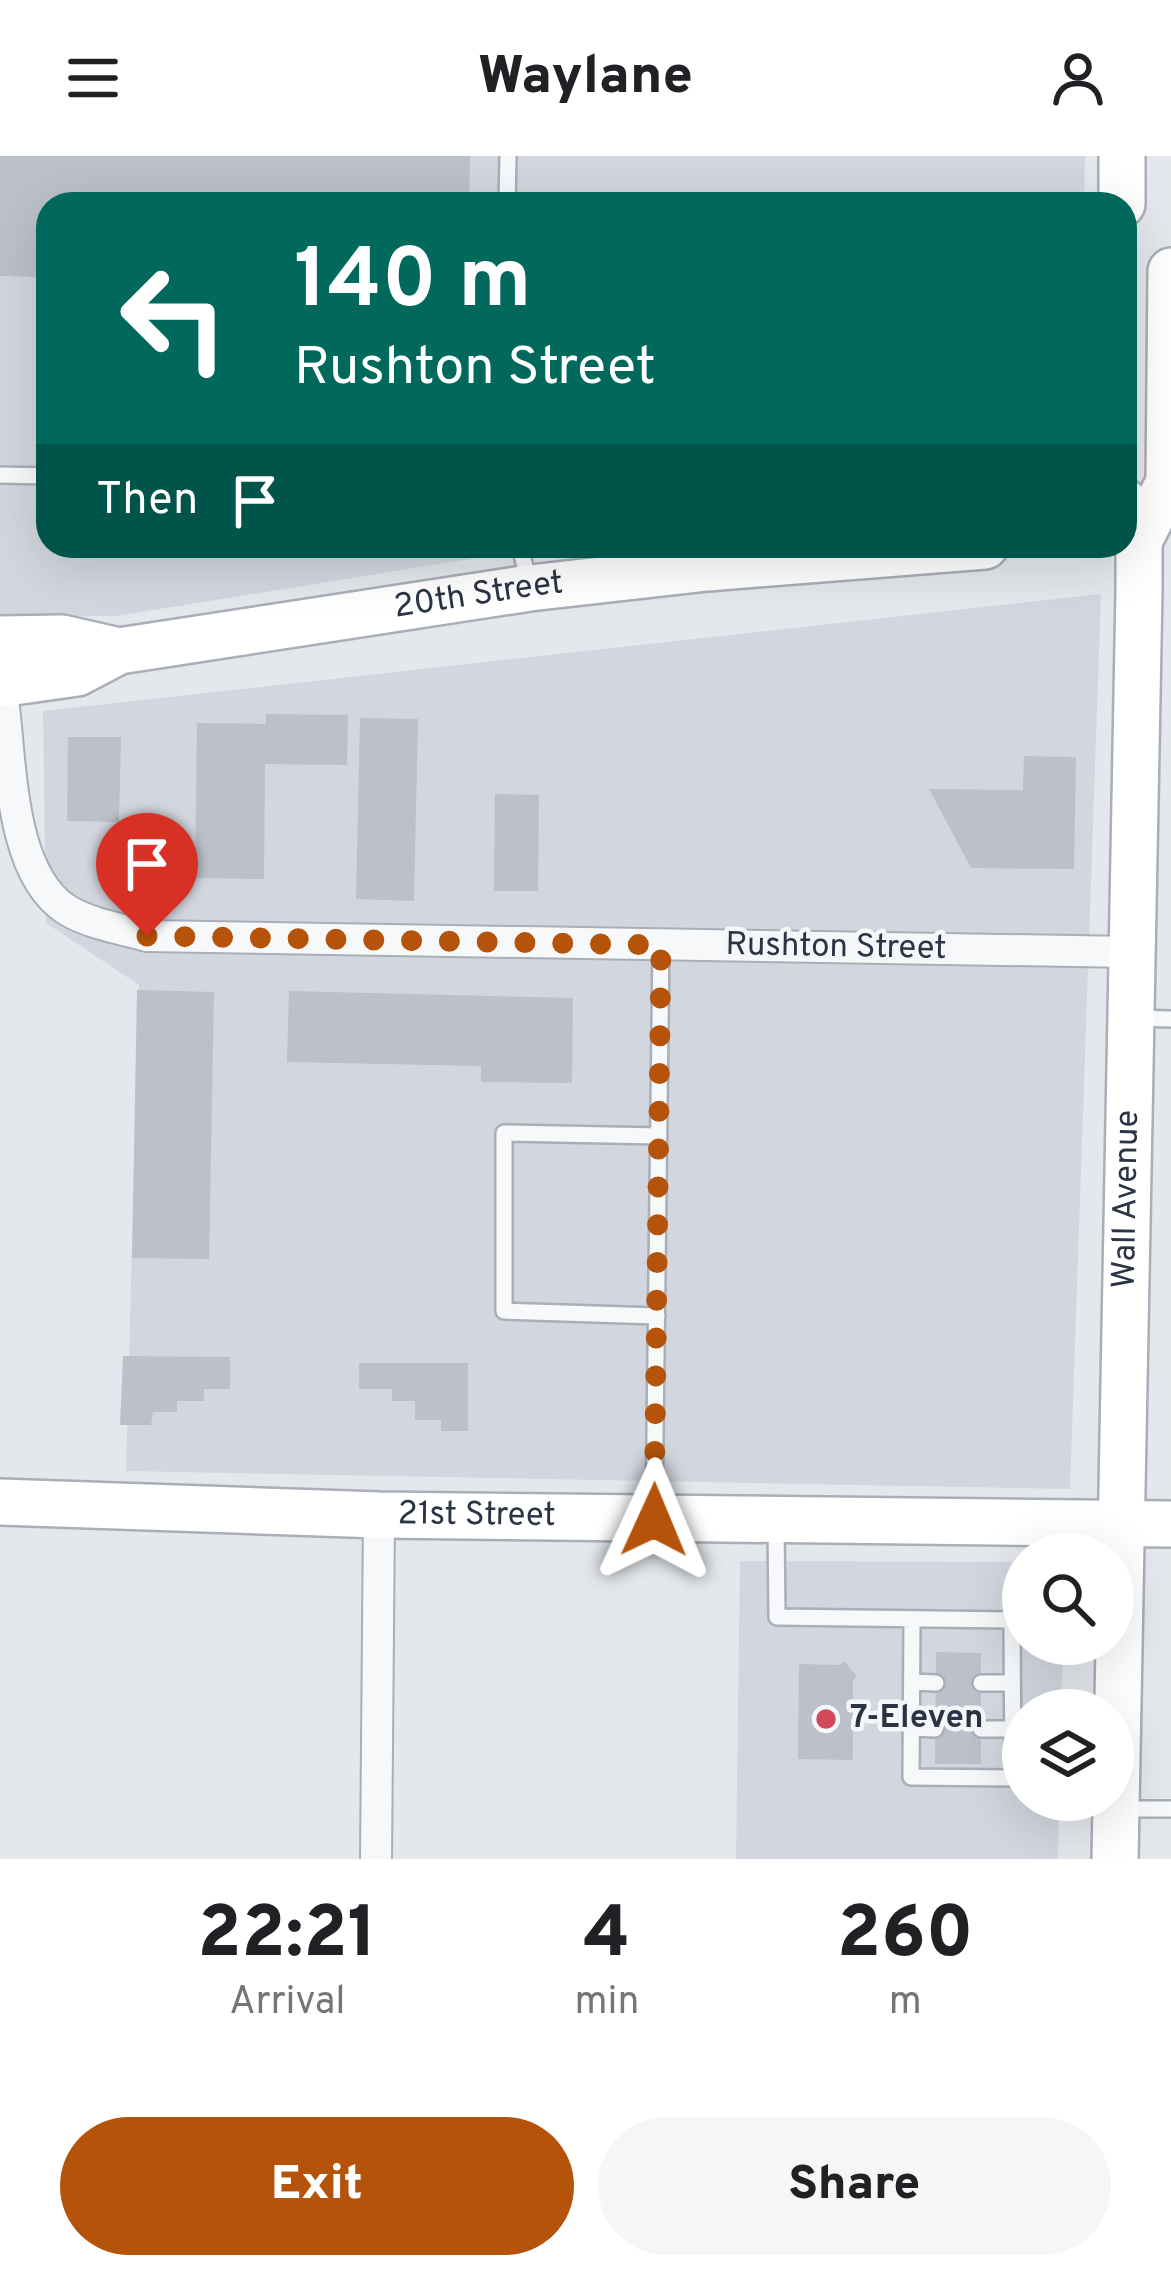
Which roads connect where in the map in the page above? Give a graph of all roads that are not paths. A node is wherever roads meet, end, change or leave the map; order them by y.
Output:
1 (508, 156) edge
2 (1122, 156) edge
3 (507, 192) edge
4 (1122, 192) edge
5 (1171, 271) edge
6 (0, 475) edge
7 (36, 476) edge
8 (1140, 532) edge
9 (833, 558) edge
10 (525, 567) edge
11 (0, 639) edge
12 (119, 651) junction
13 (0, 684) edge
14 (661, 945) junction
15 (1132, 952) junction
16 (1151, 1018) edge
17 (659, 1136) junction
18 (657, 1316) junction
19 (0, 1502) edge
20 (379, 1515) junction
21 (654, 1520) junction
22 (776, 1521) junction
23 (1122, 1524) junction
24 (1171, 1524) edge
25 (912, 1619) junction
26 (912, 1682) junction
27 (935, 1683) dead end
28 (982, 1683) dead end
29 (1012, 1683) junction
30 (1012, 1689) edge
31 (1118, 1689) edge
32 (911, 1729) junction
33 (935, 1729) dead end
34 (981, 1730) dead end
35 (1002, 1730) edge
36 (1002, 1778) edge
37 (1134, 1796) edge
38 (1171, 1809) edge
39 (1115, 1821) edge
40 (376, 1859) edge
41 (1115, 1859) edge

1 - 3 lane
2 - 4 main road
5 - 8 main road, Wall Avenue
6 - 7 lane
8 - 15 main road, Wall Avenue
9 - 10 main road, 20th Street
10 - 12 main road, 20th Street
11 - 12 main road, 20th Street
12 - 13 main road, 20th Street
13 - 14 street, Rushton Street
14 - 15 street, Rushton Street
14 - 17 lane
15 - 16 main road, Wall Avenue
16 - 23 main road, Wall Avenue
17 - 18 lane
17 - 18 lane
18 - 21 lane
19 - 20 main road, 21st Street
20 - 21 main road, 21st Street
20 - 40 street
21 - 22 main road, 21st Street
22 - 23 main road, 21st Street
22 - 25 lane
23 - 24 main road, 21st Street
23 - 31 main road, Wall Avenue
25 - 26 lane
25 - 29 lane
26 - 27 lane
26 - 32 lane
28 - 29 lane
29 - 30 lane
32 - 33 lane
32 - 36 lane
34 - 35 lane
37 - 38 lane
39 - 41 main road, Wall Avenue

